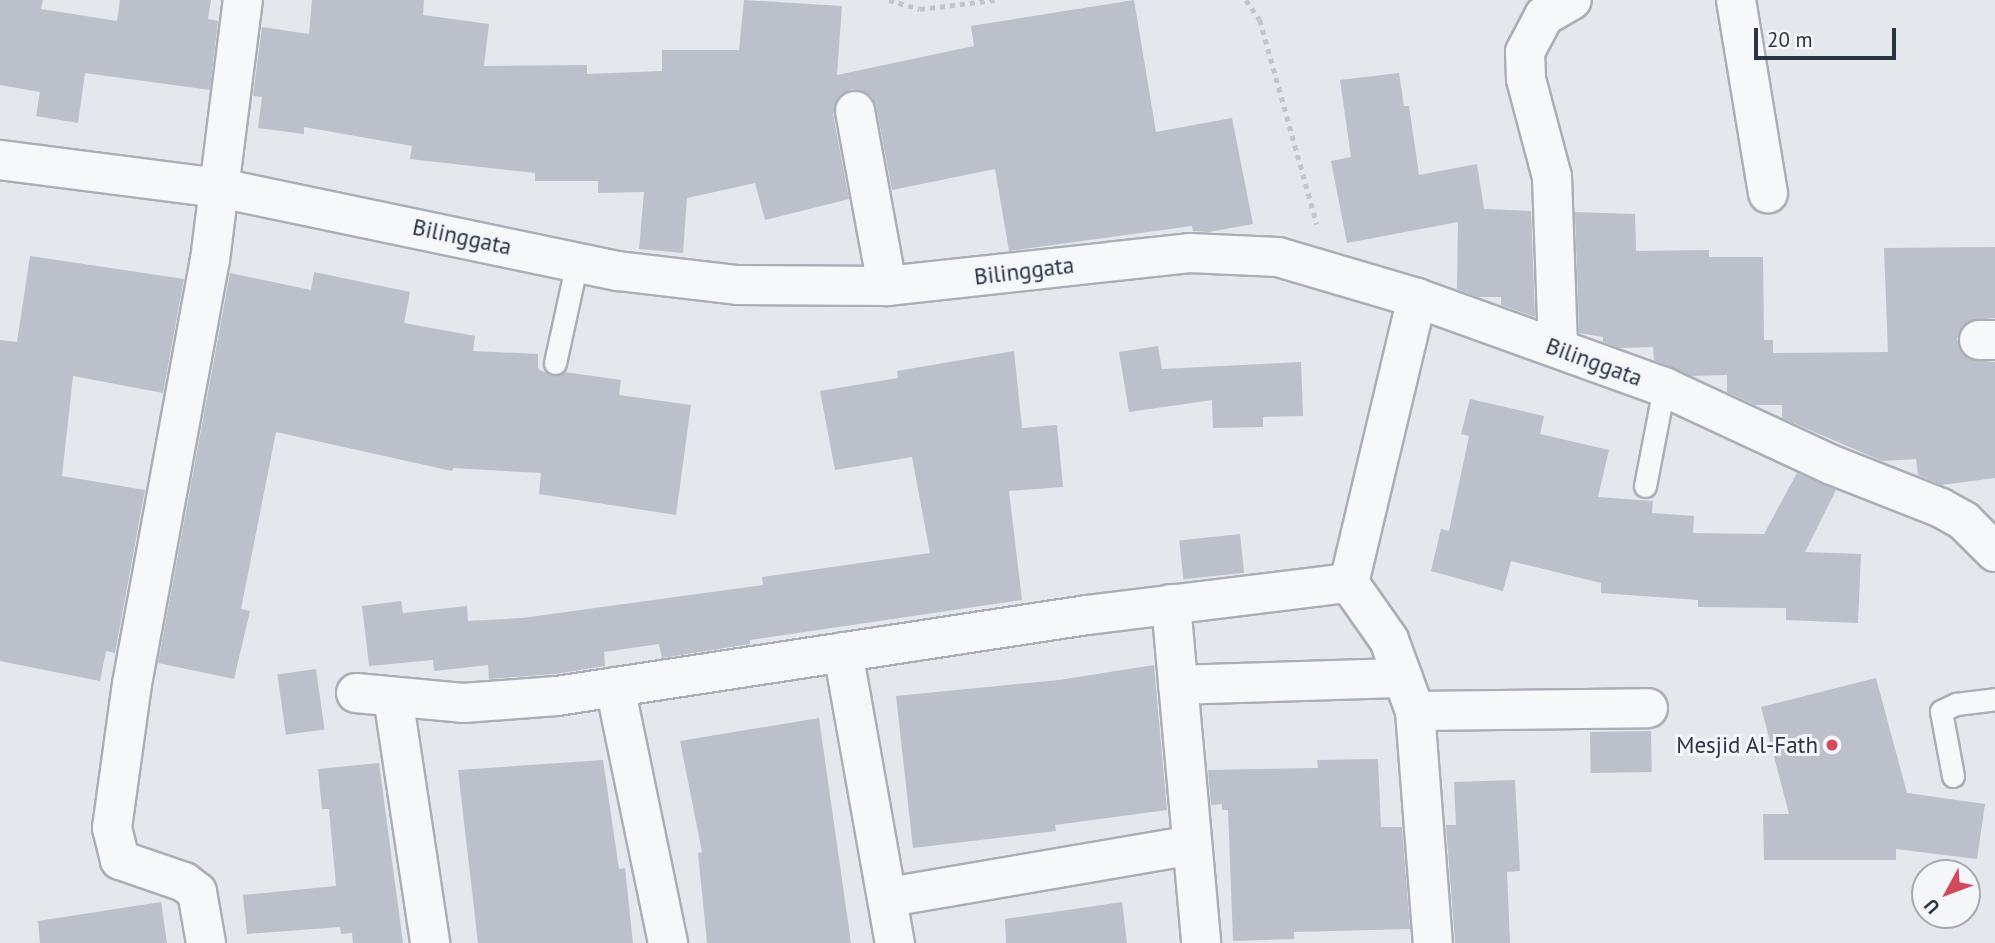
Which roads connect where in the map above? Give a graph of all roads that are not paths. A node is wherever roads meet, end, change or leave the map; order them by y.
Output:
1 (243, 0) edge
2 (1572, 0) edge
3 (1736, 0) edge
4 (855, 111) dead end
5 (0, 160) edge
6 (1768, 193) dead end
7 (218, 205) junction
8 (577, 262) junction
9 (887, 286) junction
10 (1417, 298) junction
11 (1558, 348) junction
12 (555, 363) dead end
13 (1662, 397) junction
14 (1645, 486) dead end
15 (1995, 552) edge
16 (1349, 583) junction
17 (1171, 604) junction
18 (843, 652) junction
19 (1178, 685) junction
20 (615, 687) junction
21 (356, 693) dead end
22 (1409, 694) junction
23 (393, 696) junction
24 (1995, 699) edge
25 (1648, 708) dead end
26 (1953, 776) dead end
27 (1192, 845) junction
28 (890, 897) junction
29 (206, 943) edge
30 (430, 943) edge
31 (668, 943) edge
32 (895, 943) edge
33 (1201, 943) edge
34 (1433, 943) edge

1 - 7 street
2 - 11 street
3 - 6 street
4 - 9 street
5 - 7 street, Bilinggata
7 - 8 street, Bilinggata
7 - 29 street
8 - 9 street, Bilinggata
8 - 12 lane
9 - 10 street, Bilinggata
10 - 11 street, Bilinggata
10 - 16 street
11 - 13 street, Bilinggata
13 - 14 lane
13 - 15 street, Bilinggata
16 - 17 street
16 - 22 street
17 - 18 street
17 - 19 street
18 - 20 street
18 - 28 street
19 - 22 street
19 - 27 street
20 - 23 street
20 - 31 street
21 - 23 street
22 - 25 street
22 - 34 street
23 - 30 street
24 - 26 lane
27 - 28 street
27 - 33 street
28 - 32 street

